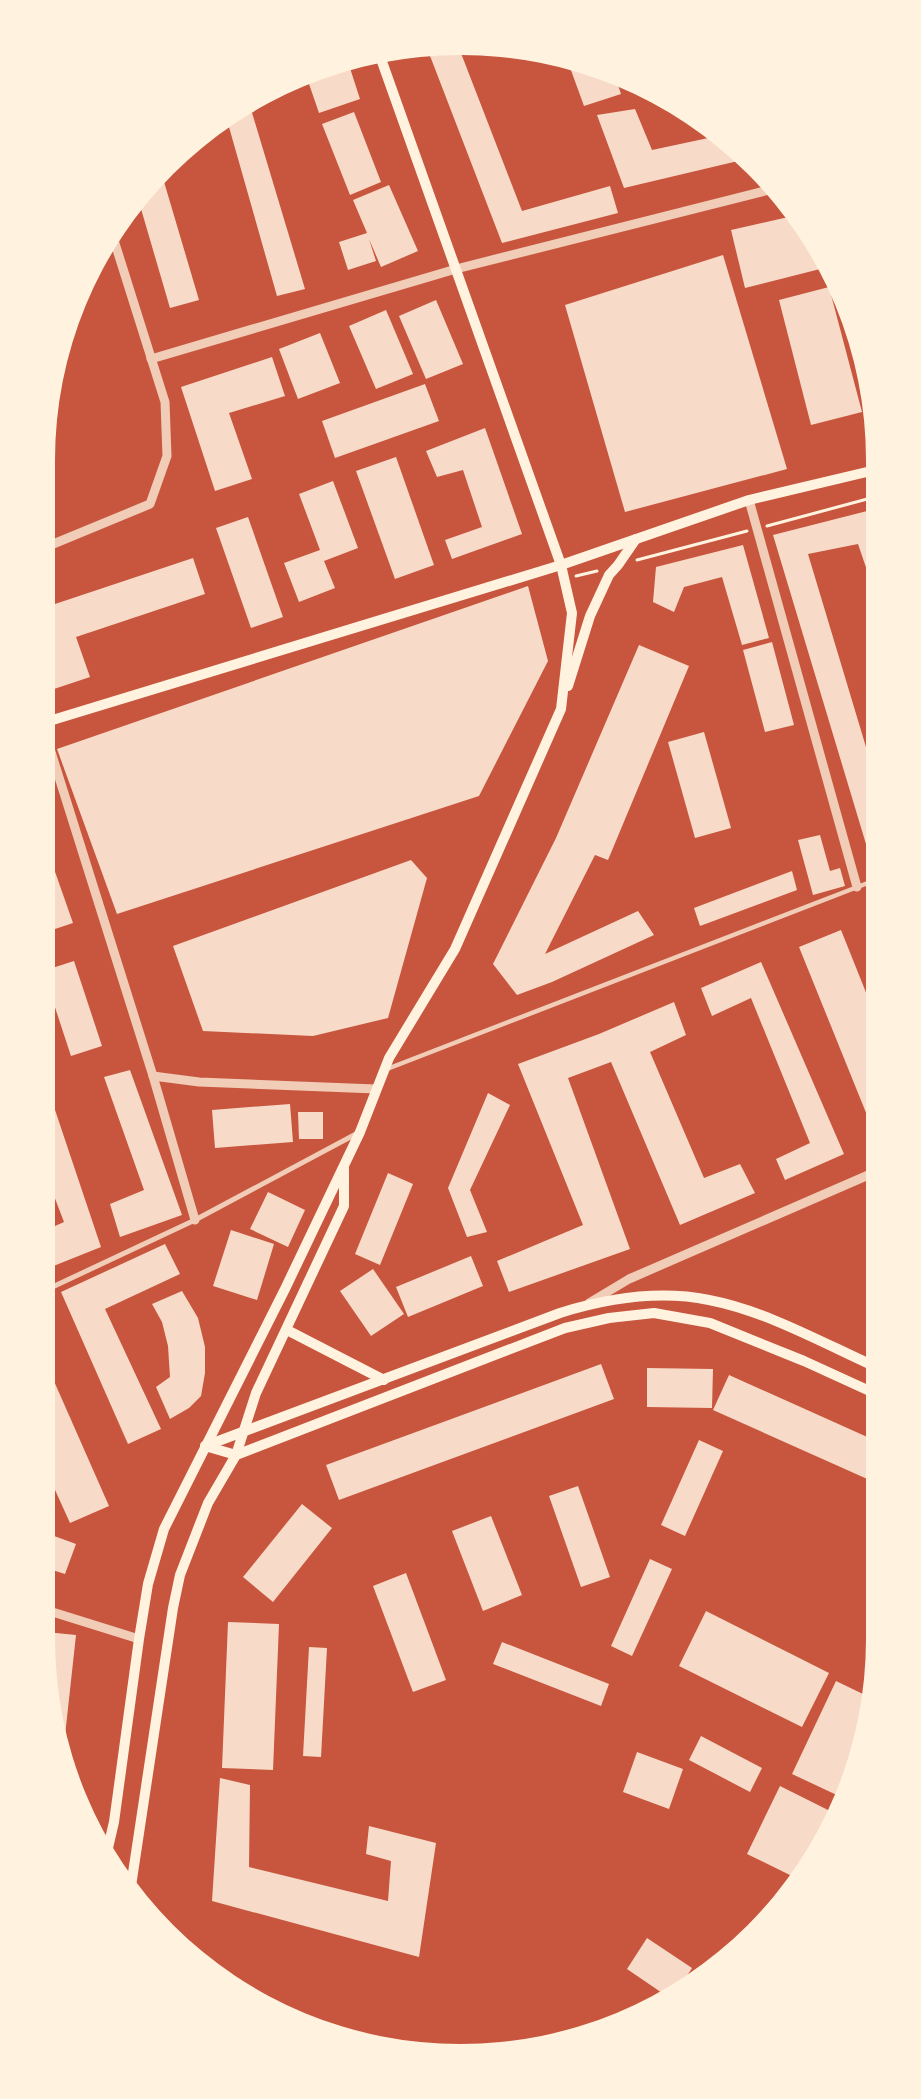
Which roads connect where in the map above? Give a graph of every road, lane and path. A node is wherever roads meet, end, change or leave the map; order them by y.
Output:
1 (382, 63) edge
2 (763, 191) edge
3 (117, 246) edge
4 (456, 269) junction
5 (151, 359) junction
6 (866, 472) edge
7 (866, 499) edge
8 (749, 500) junction
9 (758, 528) junction
10 (636, 539) junction
11 (55, 543) edge
12 (561, 565) junction
13 (618, 565) junction
14 (564, 580) junction
15 (561, 709) junction
16 (55, 719) edge
17 (55, 765) edge
18 (866, 883) edge
19 (857, 887) junction
20 (384, 1070) junction
21 (153, 1076) junction
22 (376, 1089) junction
23 (360, 1132) junction
24 (344, 1167) junction
25 (866, 1176) edge
26 (195, 1220) junction
27 (55, 1286) edge
28 (586, 1305) junction
29 (287, 1330) junction
30 (866, 1362) edge
31 (384, 1380) junction
32 (866, 1389) edge
33 (244, 1431) junction
34 (205, 1446) junction
35 (236, 1455) junction
36 (55, 1613) edge
37 (138, 1639) junction
38 (109, 1841) edge
39 (132, 1876) edge

1 - 4 main road
2 - 4 street
3 - 5 street
4 - 5 street
4 - 12 main road
5 - 11 street
6 - 8 main road
7 - 9 path
8 - 9 street
8 - 10 main road
9 - 13 path
9 - 19 street
10 - 12 main road
10 - 13 main road
12 - 14 main road
12 - 16 main road
13 - 14 path
13 - 15 main road
14 - 15 main road
15 - 20 main road
17 - 21 street
18 - 19 street
19 - 20 street
20 - 22 main road
21 - 22 street
21 - 26 street
22 - 23 main road
23 - 24 main road
23 - 26 street
24 - 29 main road
24 - 34 main road
25 - 28 street
26 - 27 street
28 - 30 main road
28 - 31 main road
29 - 31 main road
29 - 33 main road
31 - 33 main road
32 - 35 main road
33 - 34 main road
33 - 35 main road
34 - 35 main road
34 - 37 main road
35 - 39 main road
36 - 37 street
37 - 38 main road

